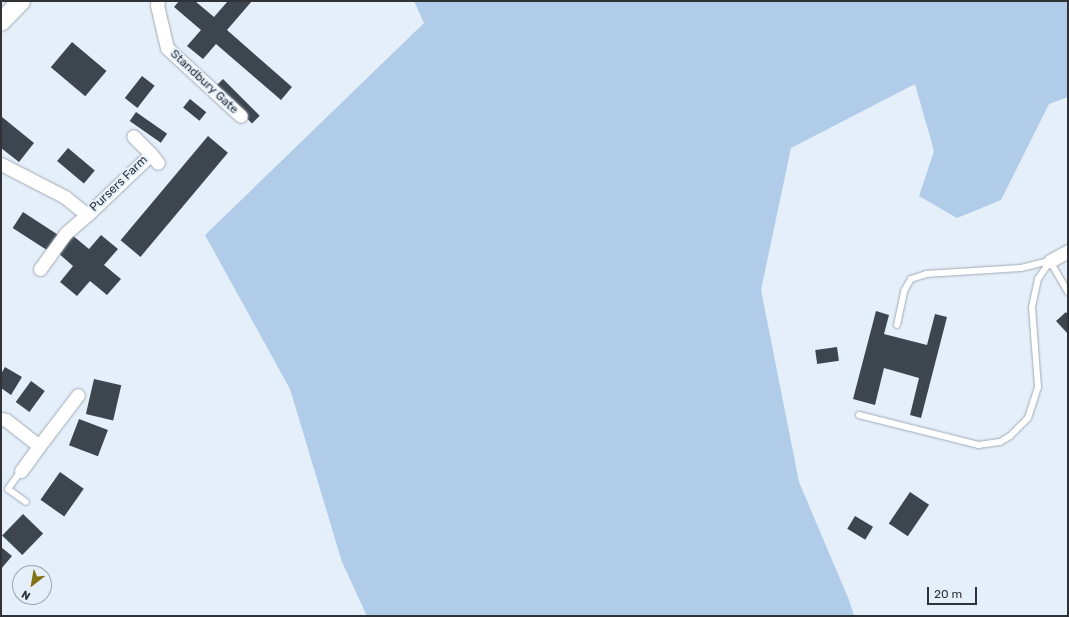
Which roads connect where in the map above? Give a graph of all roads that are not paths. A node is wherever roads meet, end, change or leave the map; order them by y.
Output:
1 (21, 1) edge
2 (158, 1) edge
3 (1, 22) edge
4 (241, 116) dead end
5 (133, 136) dead end
6 (1, 164) edge
7 (87, 215) junction
8 (1068, 252) edge
9 (1050, 261) junction
10 (40, 269) dead end
11 (1068, 292) edge
12 (897, 325) dead end
13 (78, 395) dead end
14 (859, 415) dead end
15 (1, 419) edge
16 (39, 446) junction
17 (21, 470) joint
18 (26, 502) dead end

1 - 3 street
2 - 4 street, Standbury Gate
5 - 7 street, Pursers Farm
6 - 7 street, Pursers Farm
7 - 10 street, Pursers Farm
8 - 9 street
9 - 11 lane
9 - 12 lane
9 - 14 lane
13 - 16 street
15 - 16 street
16 - 17 street
17 - 18 lane

